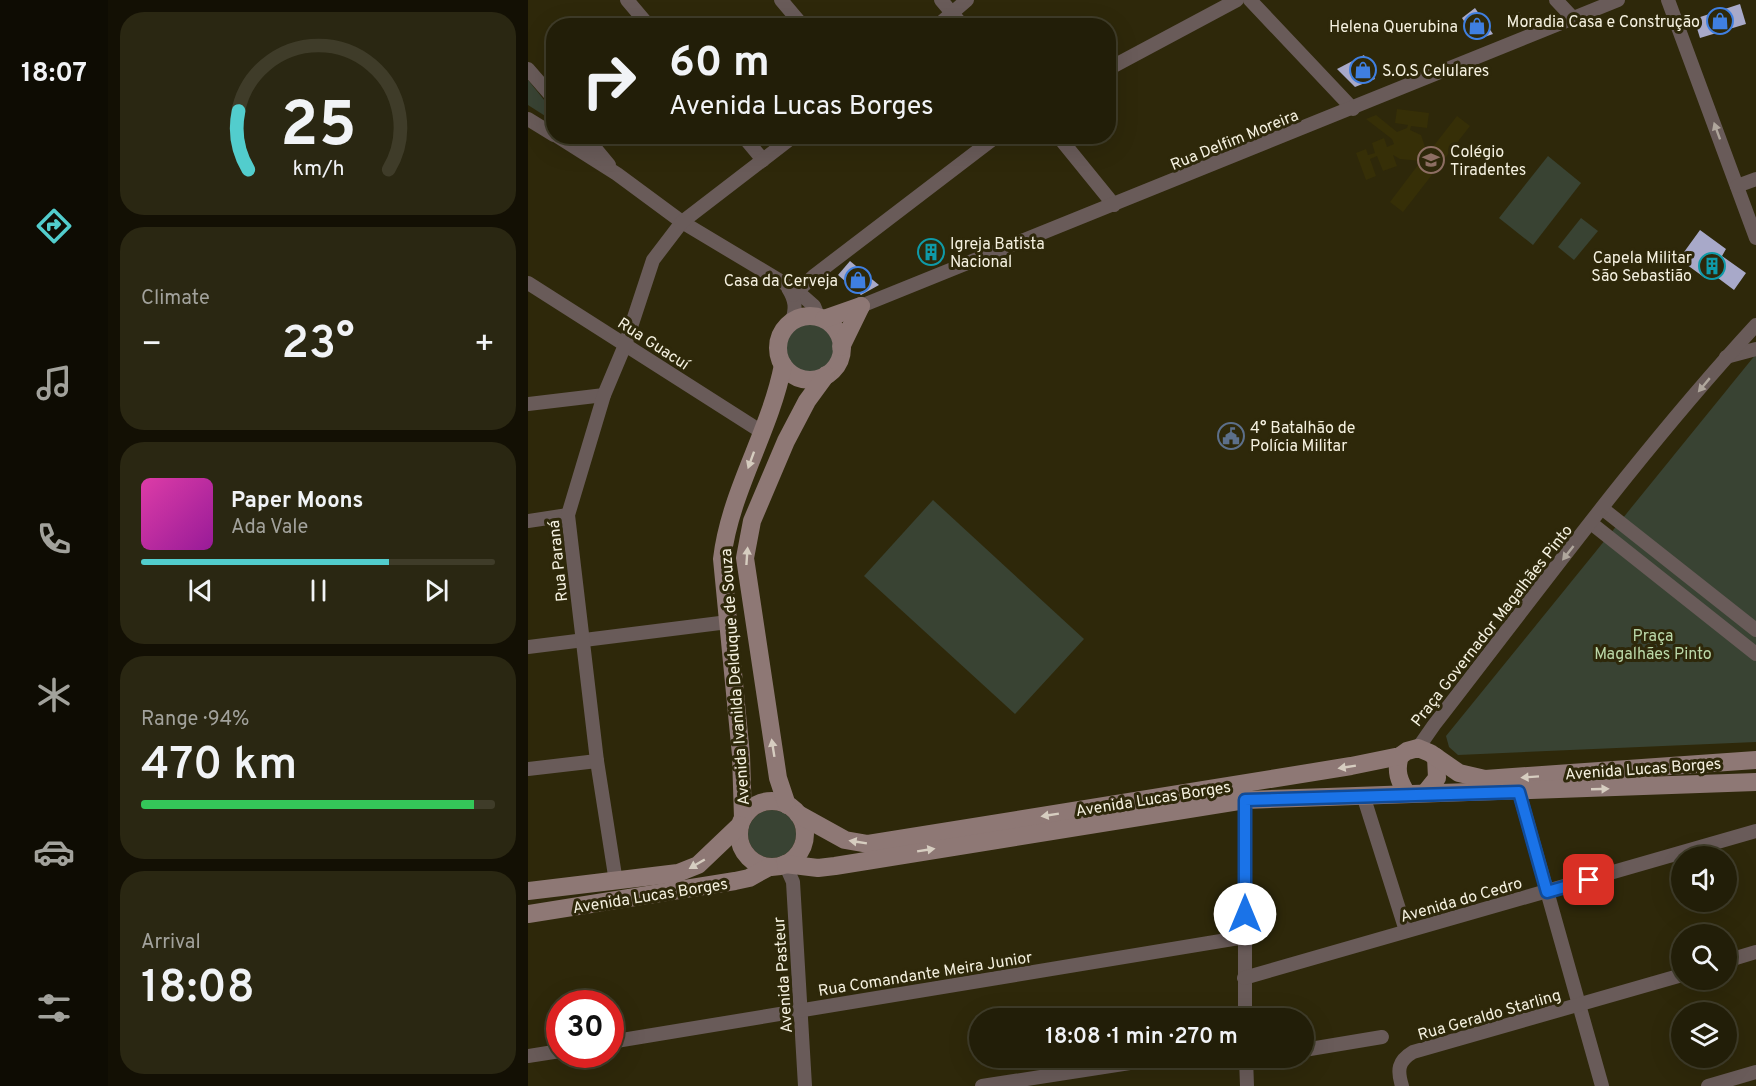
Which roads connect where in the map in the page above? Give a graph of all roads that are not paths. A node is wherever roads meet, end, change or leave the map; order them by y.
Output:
1 (627, 0) edge
2 (781, 0) edge
3 (941, 0) edge
4 (967, 0) edge
5 (1237, 0) edge
6 (1250, 0) edge
7 (1556, 0) edge
8 (1618, 0) edge
9 (1668, 0) edge
10 (953, 13) junction
11 (642, 18) edge
12 (796, 18) edge
13 (947, 18) edge
14 (957, 18) edge
15 (1573, 18) junction
16 (1116, 65) edge
17 (528, 69) edge
18 (546, 90) edge
19 (1353, 108) junction
20 (528, 119) edge
21 (546, 130) edge
22 (568, 144) edge
23 (592, 144) edge
24 (750, 144) edge
25 (784, 144) edge
26 (987, 144) edge
27 (1064, 144) edge
28 (763, 160) junction
29 (617, 174) junction
30 (1756, 179) edge
31 (1737, 186) junction
32 (1114, 205) junction
33 (682, 222) junction
34 (1756, 238) edge
35 (528, 283) edge
36 (792, 291) junction
37 (861, 306) junction
38 (822, 319) junction
39 (792, 322) junction
40 (1756, 325) edge
41 (625, 345) junction
42 (842, 347) junction
43 (1756, 349) edge
44 (1726, 357) junction
45 (783, 365) junction
46 (826, 375) junction
47 (604, 394) junction
48 (528, 404) edge
49 (762, 432) junction
50 (1603, 508) junction
51 (568, 515) junction
52 (528, 521) edge
53 (1591, 523) junction
54 (728, 622) junction
55 (1756, 630) edge
56 (583, 641) junction
57 (528, 647) edge
58 (1756, 654) edge
59 (1418, 748) junction
60 (1400, 756) junction
61 (1436, 757) junction
62 (1756, 760) edge
63 (597, 761) junction
64 (528, 769) edge
65 (1756, 782) edge
66 (1519, 792) junction
67 (1416, 794) junction
68 (1363, 795) junction
69 (1245, 800) junction
70 (793, 810) junction
71 (741, 822) junction
72 (1756, 831) edge
73 (777, 865) junction
74 (616, 882) junction
75 (528, 891) edge
76 (1547, 892) junction
77 (528, 914) edge
78 (1406, 931) junction
79 (1245, 937) junction
80 (1756, 952) edge
81 (1737, 958) edge
82 (1244, 978) junction
83 (1671, 978) edge
84 (1578, 1006) junction
85 (1245, 1008) edge
86 (801, 1011) junction
87 (1382, 1037) dead end
88 (624, 1040) edge
89 (1314, 1048) edge
90 (546, 1053) edge
91 (528, 1056) edge
92 (1098, 1068) edge
93 (1249, 1068) edge
94 (1756, 1072) edge
95 (805, 1086) edge
96 (982, 1086) edge
97 (1247, 1086) edge
98 (1402, 1086) edge
99 (1602, 1086) edge
100 (1708, 1086) edge

1 - 11 street
2 - 12 street
3 - 10 street
4 - 10 street
5 - 16 street
6 - 19 street
7 - 15 street
8 - 15 street, Rua Delfim Moreira
31 -> 9 street
10 - 13 street
10 - 14 street
15 - 19 street, Rua Delfim Moreira
17 - 18 street
19 - 32 street, Rua Delfim Moreira
20 - 21 street
22 - 29 street
23 - 29 street
24 - 28 street
25 - 28 street, Rua Paraná
26 - 36 street
27 - 32 street
28 - 33 street, Rua Paraná
29 - 33 street
30 - 31 street
31 - 34 street
32 - 37 street, Rua Delfim Moreira
33 - 36 street
33 - 41 street, Rua Paraná
35 - 41 street, Rua Guacuí
36 - 38 street
36 - 39 street
37 - 38 street
37 - 42 street
38 - 39 street
38 - 42 street
39 - 45 street
40 - 44 street, Praça Governador Magalhães Pinto
41 - 47 street, Rua Paraná
41 - 49 street, Rua Guacuí
42 - 46 street
43 - 44 street
44 -> 50 street, Praça Governador Magalhães Pinto
45 - 46 street
45 - 49 street, Avenida Ivanilda Delduque de Souza
70 -> 46 street, Avenida Ivanilda Delduque de Souza
47 - 48 street
47 - 51 street, Rua Paraná
49 -> 54 street, Avenida Ivanilda Delduque de Souza
50 - 53 street, Praça Governador Magalhães Pinto
50 - 55 street
51 - 52 street
51 - 56 street, Rua Paraná
53 - 58 street, Praça Governador Magalhães Pinto
53 -> 59 street, Praça Governador Magalhães Pinto
54 - 56 street
54 - 71 street, Avenida Ivanilda Delduque de Souza
56 - 57 street
56 - 63 street, Rua Paraná
59 - 60 street, Avenida Lucas Borges
59 - 61 street, Avenida Lucas Borges
60 - 67 street
60 -> 70 street, Avenida Lucas Borges
62 -> 61 street, Avenida Lucas Borges
61 - 67 street
63 - 64 street
63 - 74 street, Rua Paraná
66 -> 65 street, Avenida Lucas Borges
66 - 67 street, Avenida Lucas Borges
66 - 76 street
67 - 68 street, Avenida Lucas Borges
68 - 69 street, Avenida Lucas Borges
68 - 78 street
73 -> 69 street, Avenida Lucas Borges
69 - 79 street
70 - 71 street
70 - 73 street
71 - 73 street
71 -> 74 street, Avenida Lucas Borges
72 - 76 street, Avenida do Cedro
73 - 77 street, Avenida Lucas Borges
73 - 86 street, Avenida Pasteur
74 - 75 street, Avenida Lucas Borges
76 - 78 street, Avenida do Cedro
76 - 84 street
78 - 82 street, Avenida do Cedro
79 - 82 street
79 - 86 street, Rua Comandante Meira Junior
80 - 81 street
82 - 85 street
83 - 84 street
84 - 98 street, Rua Geraldo Starling
84 - 99 street
86 - 88 street, Rua Comandante Meira Junior
86 - 95 street, Avenida Pasteur
87 - 89 street
90 - 91 street
92 - 96 street
93 - 97 street
94 - 100 street

